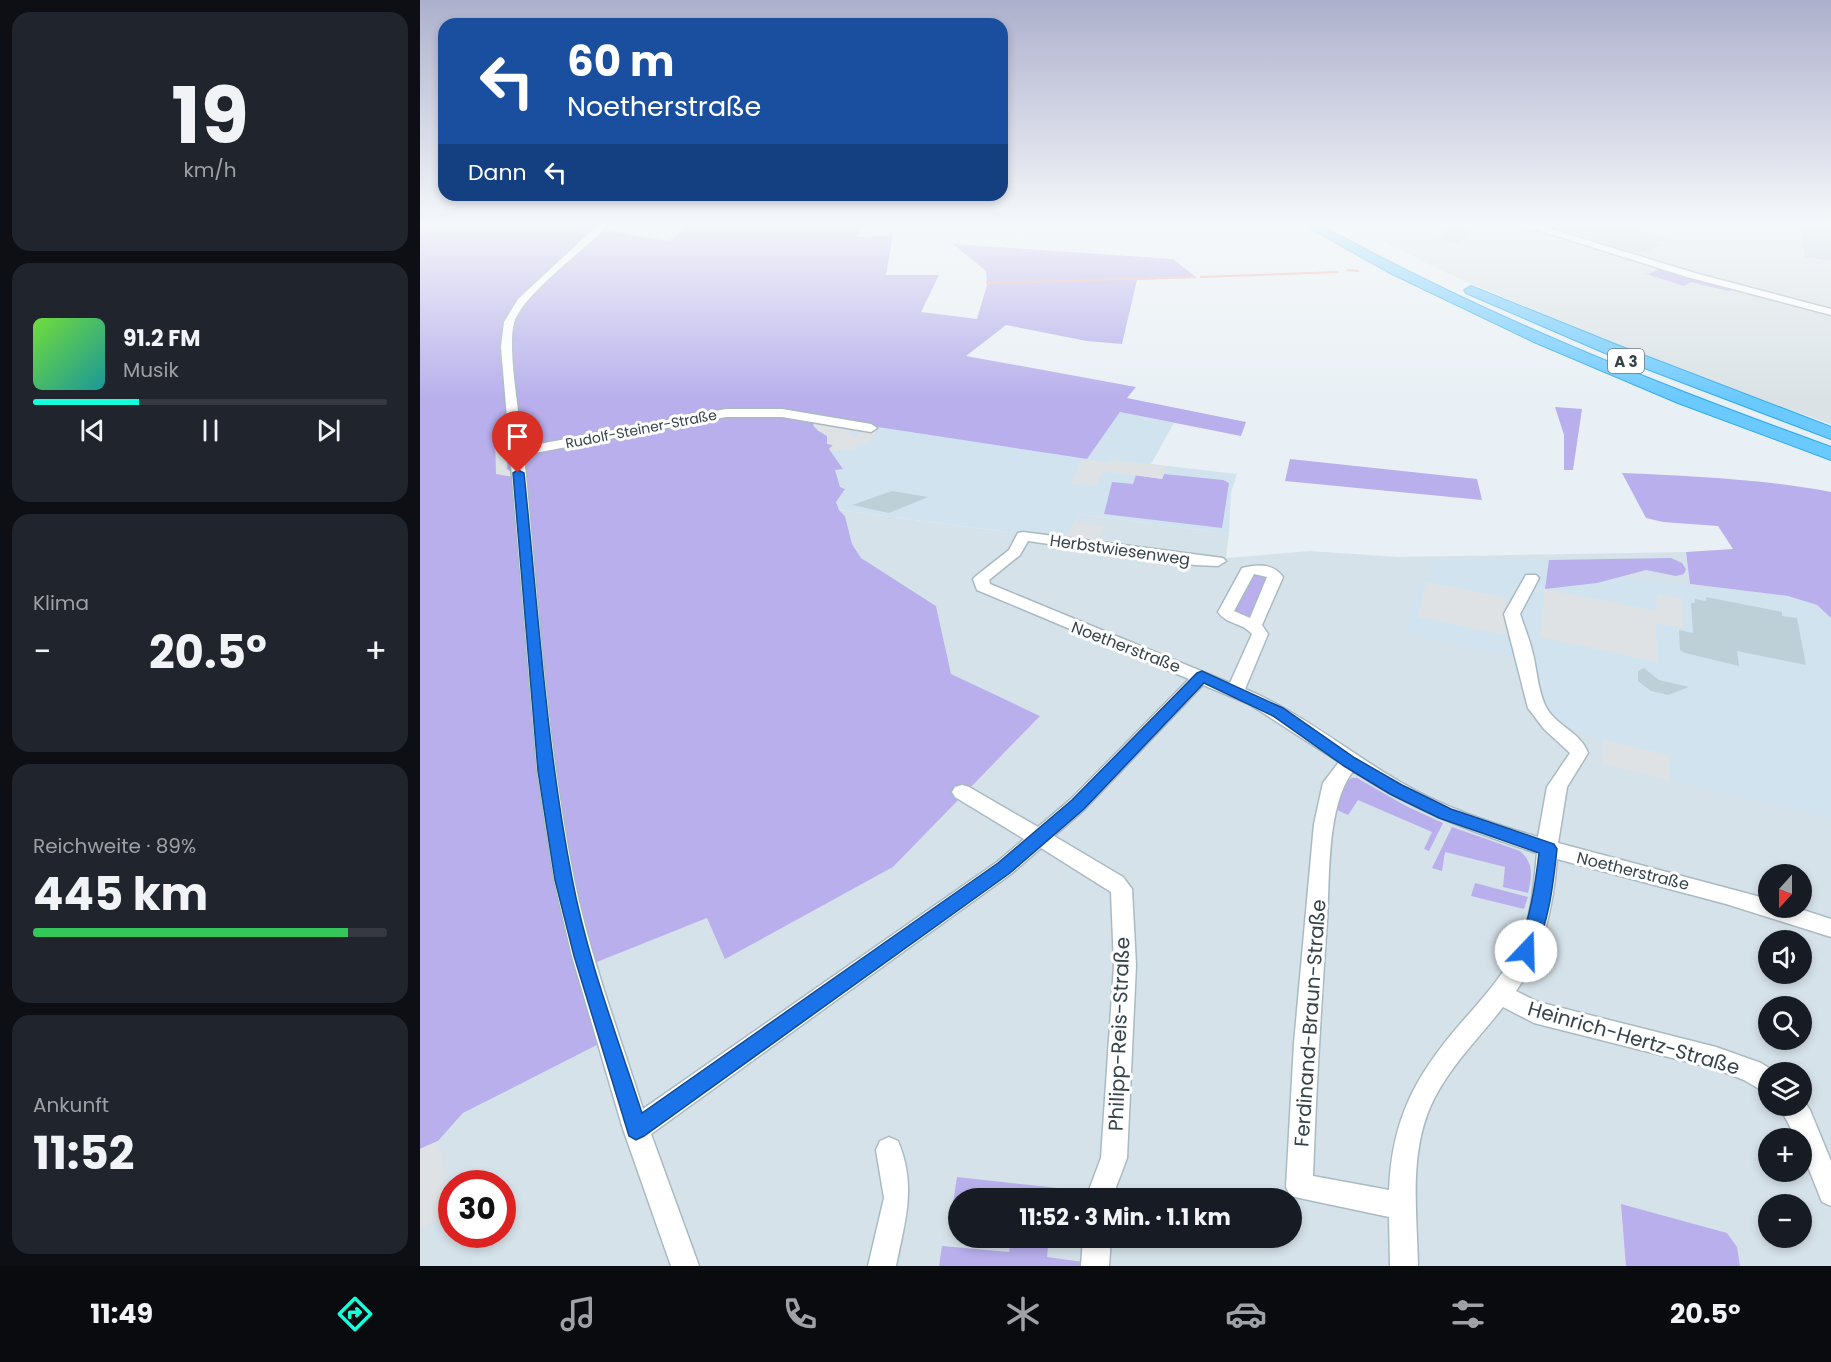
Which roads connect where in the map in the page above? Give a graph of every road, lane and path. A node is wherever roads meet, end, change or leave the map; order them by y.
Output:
1 (540, 282) edge
2 (1421, 282) edge
3 (1448, 282) joint
4 (1718, 282) edge
5 (1831, 312) edge
6 (1616, 371) junction
7 (871, 428) dead end
8 (1831, 431) edge
9 (1831, 441) edge
10 (518, 452) junction
11 (1831, 454) edge
12 (1831, 464) edge
13 (1023, 536) joint
14 (1218, 561) dead end
15 (1531, 578) dead end
16 (1252, 624) dead end
17 (1202, 676) junction
18 (1235, 691) junction
19 (1349, 762) junction
20 (962, 792) dead end
21 (1041, 838) junction
22 (1548, 849) junction
23 (1831, 928) edge
24 (1500, 994) junction
25 (1758, 1075) edge
26 (1799, 1116) edge
27 (636, 1129) junction
28 (890, 1150) dead end
29 (1104, 1188) edge
30 (1831, 1192) edge
31 (1402, 1206) junction
32 (1096, 1248) edge
33 (685, 1266) edge
34 (882, 1266) edge
35 (1095, 1266) edge
36 (1404, 1266) edge

1 - 10 street
2 - 6 highway, A 3
3 - 8 highway
3 - 9 highway, A 3
4 - 5 street
6 - 11 highway, A 3
6 - 12 highway
7 - 10 street, Rudolf-Steiner-Straße
10 - 27 street
13 - 14 street, Herbstwiesenweg
13 - 17 street, Noetherstraße
15 - 22 street
16 - 18 street
17 - 18 street, Noetherstraße
17 - 21 street
18 - 19 street, Noetherstraße
19 - 22 street, Noetherstraße
19 - 31 street, Ferdinand-Braun-Straße
20 - 21 street
21 - 27 street
21 - 29 street, Philipp-Reis-Straße
22 - 23 street, Noetherstraße
22 - 24 street
24 - 25 street, Heinrich-Hertz-Straße
24 - 31 street
26 - 30 street
27 - 33 street
28 - 34 street
31 - 36 street
32 - 35 street

